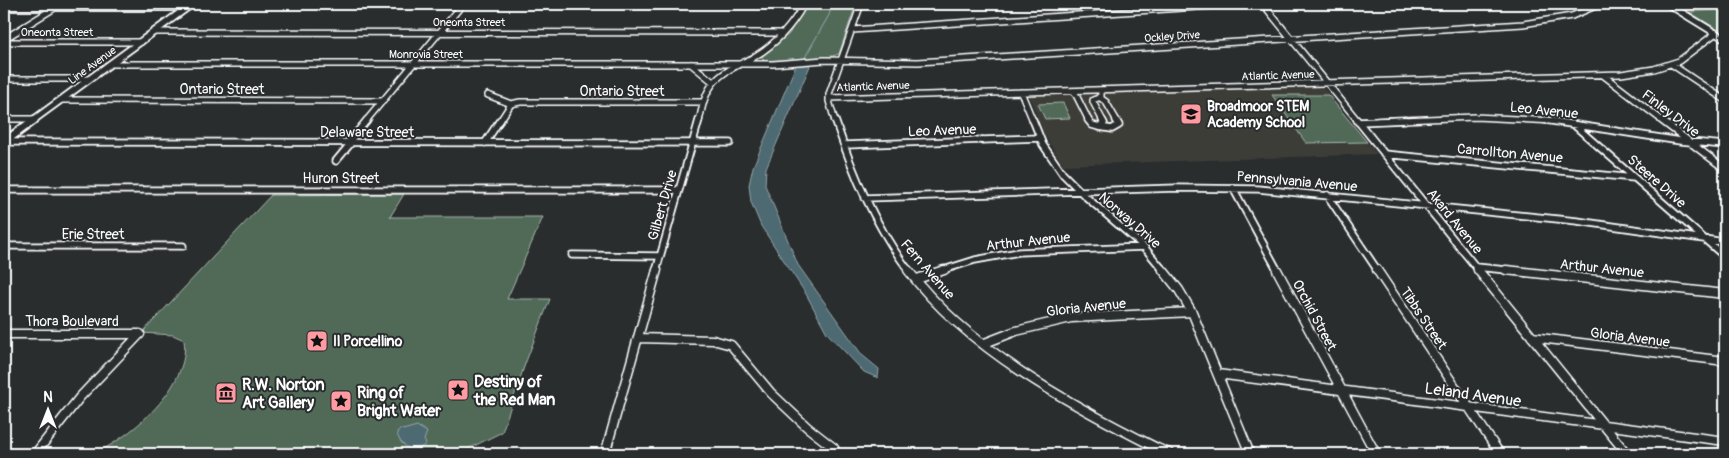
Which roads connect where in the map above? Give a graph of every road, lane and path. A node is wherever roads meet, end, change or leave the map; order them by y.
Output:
1 (60, 4) edge
2 (192, 4) edge
3 (463, 4) edge
4 (773, 4) edge
5 (779, 4) edge
6 (804, 4) edge
7 (861, 4) edge
8 (878, 4) edge
9 (1242, 4) edge
10 (1263, 4) edge
11 (1600, 4) edge
12 (1668, 4) edge
13 (4, 8) edge
14 (53, 8) junction
15 (186, 8) junction
16 (852, 30) junction
17 (155, 32) junction
18 (439, 32) junction
19 (783, 33) junction
20 (1716, 33) junction
21 (1725, 38) edge
22 (1291, 39) junction
23 (4, 40) edge
24 (141, 42) junction
25 (759, 54) junction
26 (840, 60) junction
27 (110, 64) junction
28 (413, 64) junction
29 (691, 64) junction
30 (741, 64) junction
31 (773, 64) junction
32 (1671, 64) junction
33 (1603, 75) junction
34 (4, 79) edge
35 (89, 79) junction
36 (713, 82) junction
37 (1328, 84) junction
38 (1101, 90) junction
39 (1074, 91) junction
40 (1022, 92) junction
41 (488, 95) dead end
42 (1099, 97) junction
43 (829, 98) junction
44 (61, 100) junction
45 (1725, 100) edge
46 (383, 101) junction
47 (704, 102) junction
48 (511, 104) junction
49 (4, 119) edge
50 (34, 119) junction
51 (1358, 122) junction
52 (1572, 124) junction
53 (1099, 127) junction
54 (1039, 138) junction
55 (4, 142) edge
56 (1690, 142) junction
57 (350, 143) junction
58 (485, 143) junction
59 (730, 143) dead end
60 (692, 144) junction
61 (845, 145) junction
62 (1725, 145) edge
63 (1384, 154) junction
64 (336, 161) dead end
65 (1725, 169) edge
66 (1634, 178) junction
67 (1233, 188) junction
68 (4, 190) edge
69 (678, 190) junction
70 (1079, 191) junction
71 (1326, 195) junction
72 (865, 198) junction
73 (1426, 205) junction
74 (1705, 239) junction
75 (1725, 242) edge
76 (4, 246) edge
77 (183, 246) dead end
78 (1144, 247) junction
79 (572, 255) dead end
80 (660, 256) junction
81 (1725, 257) edge
82 (1476, 267) junction
83 (917, 279) junction
84 (1725, 294) edge
85 (1192, 312) junction
86 (4, 334) edge
87 (1532, 337) junction
88 (638, 338) junction
89 (985, 343) junction
90 (1725, 361) edge
91 (1218, 374) junction
92 (1342, 390) junction
93 (1468, 407) junction
94 (1604, 425) junction
95 (1725, 441) edge
96 (1158, 451) edge
97 (35, 454) edge
98 (605, 454) edge
99 (836, 454) edge
100 (1171, 454) edge
101 (1250, 454) edge
102 (1376, 454) edge
103 (1500, 454) edge
104 (1627, 454) edge

1 - 14 street
2 - 15 main road, Line Avenue
3 - 18 street
4 - 5 street
6 - 19 street
7 - 8 street
7 - 16 street
9 - 16 street
10 - 22 street, Akard Avenue
11 - 22 street, Ockley Drive
12 - 20 main road
13 - 14 street
14 - 15 street
14 - 23 street
15 - 17 main road, Line Avenue
16 - 26 street
17 - 18 street, Oneonta Street
17 - 24 main road, Line Avenue
18 - 19 street, Oneonta Street
18 - 28 street
19 - 25 street
20 - 21 main road
20 - 32 street, Atlantic Avenue
22 - 26 street, Ockley Drive
22 - 37 street, Akard Avenue
23 - 24 street, Oneonta Street
24 - 27 main road, Line Avenue
25 - 30 street
25 - 31 street
26 - 31 street, Ockley Drive
26 - 43 street
27 - 28 street, Monrovia Street
27 - 35 main road, Line Avenue
28 - 29 street, Monrovia Street
28 - 46 street
29 - 30 street, Monrovia Street
29 - 36 street
30 - 31 street, Ockley Drive
30 - 36 street
32 - 33 street, Atlantic Avenue
32 - 45 street
33 - 37 street, Atlantic Avenue
33 - 56 street, Finley Drive
34 - 35 street
35 - 44 main road, Line Avenue
36 - 47 street, Gilbert Drive
37 - 38 street, Atlantic Avenue
37 - 51 street, Akard Avenue
38 - 39 street, Atlantic Avenue
38 - 42 street
39 - 40 street, Atlantic Avenue
39 - 53 street
40 - 43 street, Atlantic Avenue
40 - 54 street, Norway Drive
41 - 48 street
42 - 53 street
42 - 53 street
43 - 61 street, Fern Avenue
44 - 46 street, Ontario Street
44 - 50 main road, Line Avenue
46 - 57 street
47 - 48 street, Ontario Street
47 - 60 street, Gilbert Drive
48 - 58 street
49 - 50 street
50 - 55 main road, Line Avenue
51 - 52 street, Leo Avenue
51 - 63 street, Akard Avenue
52 - 56 street, Leo Avenue
52 - 66 street, Steere Drive
54 - 61 street, Leo Avenue
54 - 70 street, Norway Drive
55 - 57 street, Delaware Street
56 - 62 street, Leo Avenue
56 - 65 street, Finley Drive
57 - 58 street, Delaware Street
57 - 64 street
58 - 60 street, Delaware Street
59 - 60 street, Delaware Street
60 - 69 street, Gilbert Drive
61 - 72 street, Fern Avenue
63 - 66 street, Carrollton Avenue
63 - 73 street, Akard Avenue
66 - 74 street, Steere Drive
67 - 70 street, Pennsylvania Avenue
67 - 71 street, Pennsylvania Avenue
67 - 92 street, Orchid Street
68 - 69 street, Huron Street
69 - 80 street, Gilbert Drive
70 - 72 street, Pennsylvania Avenue
70 - 78 street, Norway Drive
71 - 73 street, Pennsylvania Avenue
71 - 93 street, Tibbs Street
72 - 83 street, Fern Avenue
73 - 74 street, Pennsylvania Avenue
73 - 82 street, Akard Avenue
74 - 75 street, Pennsylvania Avenue
74 - 81 street, Steere Drive
76 - 77 street, Erie Street
78 - 83 street, Arthur Avenue
78 - 85 street, Norway Drive
79 - 80 street
80 - 88 street, Gilbert Drive
82 - 84 street, Arthur Avenue
82 - 87 street, Akard Avenue
83 - 89 street, Fern Avenue
85 - 89 street, Gloria Avenue
85 - 91 street, Norway Drive
86 - 97 street, Thora Boulevard
87 - 90 street, Gloria Avenue
87 - 94 street, Akard Avenue
88 - 98 street, Gilbert Drive
88 - 99 street
89 - 96 street, Fern Avenue
91 - 92 street, Leland Avenue
91 - 101 street, Norway Drive
92 - 93 street, Leland Avenue
92 - 102 street, Orchid Street
93 - 94 street, Leland Avenue
93 - 103 street, Tibbs Street
94 - 95 street, Leland Avenue
94 - 104 street, Akard Avenue
96 - 100 street, Fern Avenue

